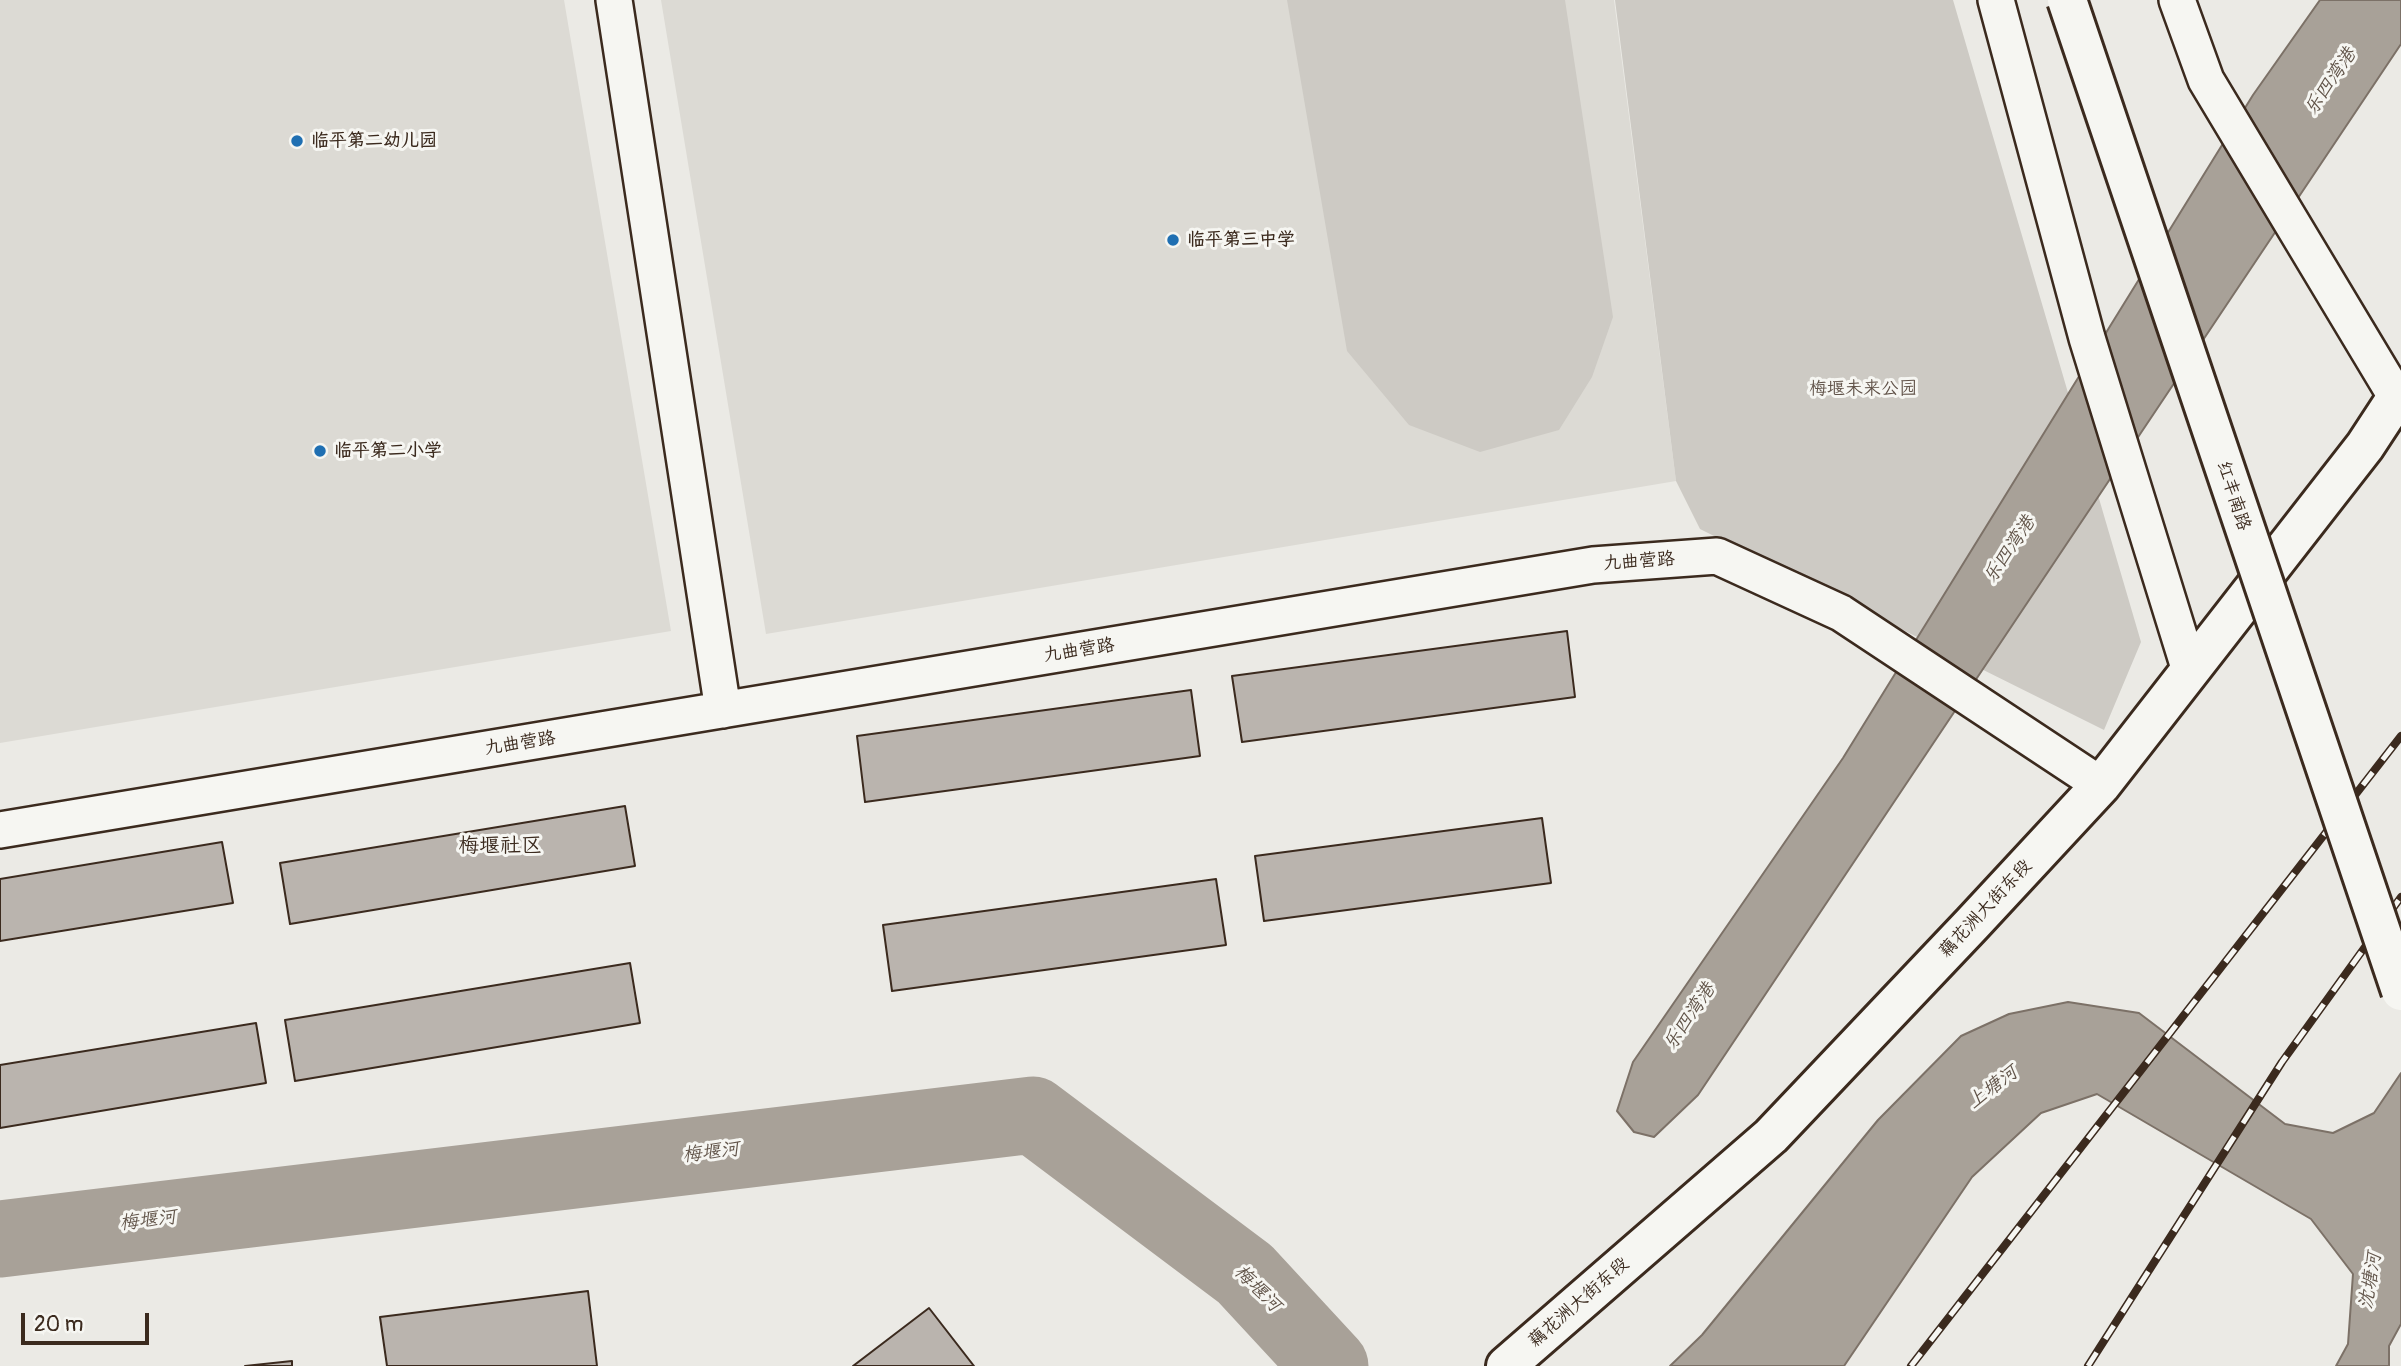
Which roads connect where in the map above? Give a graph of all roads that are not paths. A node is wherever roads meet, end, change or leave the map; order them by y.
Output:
1 (614, 0) edge
2 (1996, 0) edge
3 (2067, 0) edge
4 (2177, 0) edge
5 (2399, 395) edge
6 (2190, 671) junction
7 (723, 710) junction
8 (2101, 785) junction
9 (0, 830) edge
10 (2401, 991) edge
11 (1517, 1356) edge

1 - 7 street
2 - 6 street
3 - 10 street, 红丰南路, bridge
4 - 5 street
5 - 6 street, 藕花洲大街东段
6 - 8 street, 藕花洲大街东段
7 - 8 street, 九曲营路
7 - 9 street, 九曲营路
8 - 11 street, 藕花洲大街东段

